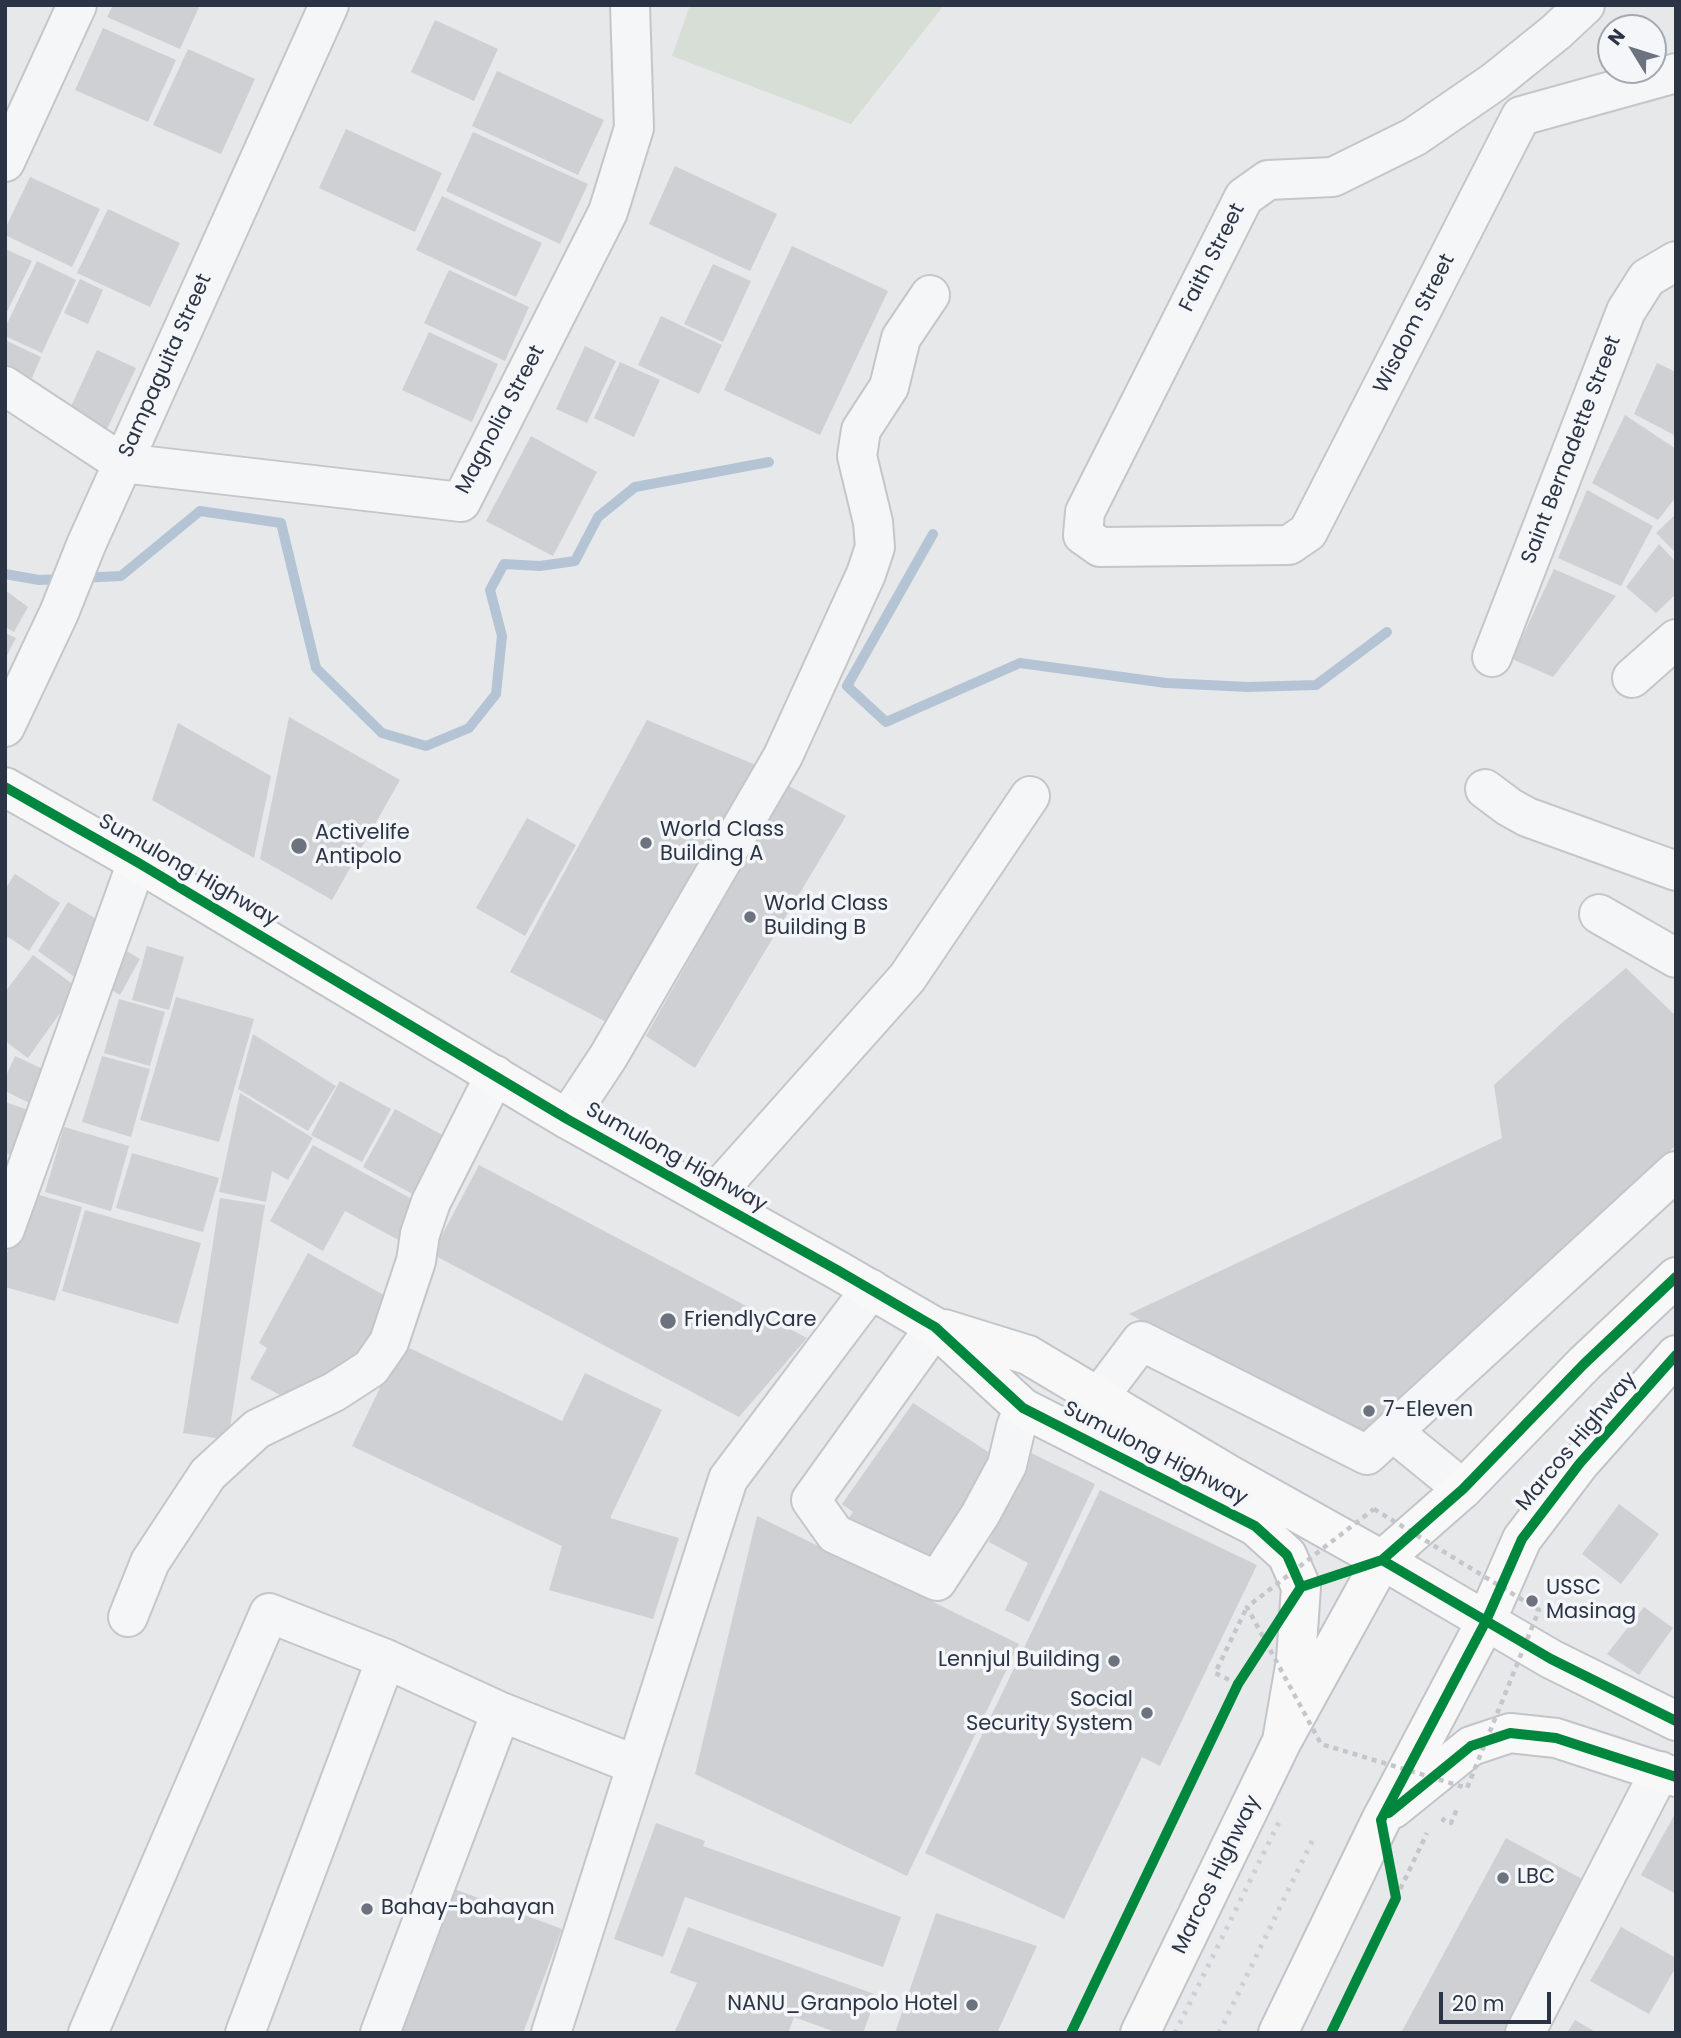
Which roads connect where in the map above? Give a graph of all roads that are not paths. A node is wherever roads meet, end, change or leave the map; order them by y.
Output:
1 (77, 5) edge
2 (329, 5) edge
3 (630, 5) edge
4 (1585, 5) edge
5 (1676, 72) edge
6 (1494, 82) junction
7 (1521, 116) junction
8 (5, 162) edge
9 (1676, 261) edge
10 (930, 295) dead end
11 (5, 386) edge
12 (122, 463) junction
13 (1308, 532) joint
14 (1676, 639) edge
15 (1492, 657) dead end
16 (1632, 678) dead end
17 (5, 727) edge
18 (5, 787) edge
19 (1485, 789) dead end
20 (1030, 796) dead end
21 (137, 862) junction
22 (1676, 871) edge
23 (1599, 914) dead end
24 (1676, 958) edge
25 (495, 1075) junction
26 (567, 1119) junction
27 (1676, 1171) edge
28 (710, 1199) junction
29 (5, 1229) edge
30 (1676, 1277) edge
31 (871, 1289) junction
32 (935, 1327) junction
33 (1676, 1355) edge
34 (1098, 1398) junction
35 (1023, 1408) junction
36 (1393, 1432) junction
37 (1463, 1489) junction
38 (1382, 1560) junction
39 (128, 1616) dead end
40 (1486, 1621) junction
41 (386, 1660) junction
42 (501, 1712) junction
43 (1676, 1721) edge
44 (1282, 1741) junction
45 (636, 1765) junction
46 (1668, 1774) edge
47 (1381, 1820) junction
48 (88, 2033) edge
49 (246, 2033) edge
50 (380, 2033) edge
51 (551, 2033) edge
52 (1140, 2033) edge
53 (1278, 2033) edge
54 (1525, 2033) edge

1 - 8 street
2 - 12 street, Sampaguita Street
3 - 12 street, Magnolia Street
4 - 6 street, Faith Street
5 - 7 street
6 - 7 street
6 - 13 street, Faith Street
7 - 13 street, Wisdom Street
9 - 15 street, Saint Bernadette Street
10 - 26 street
11 - 12 street, Magnolia Street
12 - 17 street, Sampaguita Street
14 - 16 street
18 - 21 main road, Sumulong Highway
19 - 22 street
20 - 28 street
21 - 25 main road, Sumulong Highway
21 - 29 street
23 - 24 street
25 - 26 main road, Sumulong Highway
25 - 39 street
26 - 28 main road, Sumulong Highway
27 - 36 street
28 - 31 main road, Sumulong Highway
30 - 37 main road, Marcos Highway
31 - 32 main road, Sumulong Highway
31 - 45 street
32 - 34 main road, Sumulong Highway
32 - 35 main road, Sumulong Highway
32 - 35 street
33 - 40 main road, Marcos Highway
34 - 36 street
34 - 38 main road, Sumulong Highway
35 - 44 main road, Sumulong Highway
36 - 37 street
37 - 38 main road, Marcos Highway
38 - 40 main road, Sumulong Highway
38 - 44 main road, Marcos Highway
40 - 43 main road, Sumulong Highway
40 - 47 main road, Marcos Highway
41 - 42 street
41 - 48 street
41 - 49 street
42 - 45 street
42 - 50 street
44 - 52 main road, Marcos Highway
45 - 51 street
46 - 47 main road
46 - 54 street
47 - 53 main road, Marcos Highway

